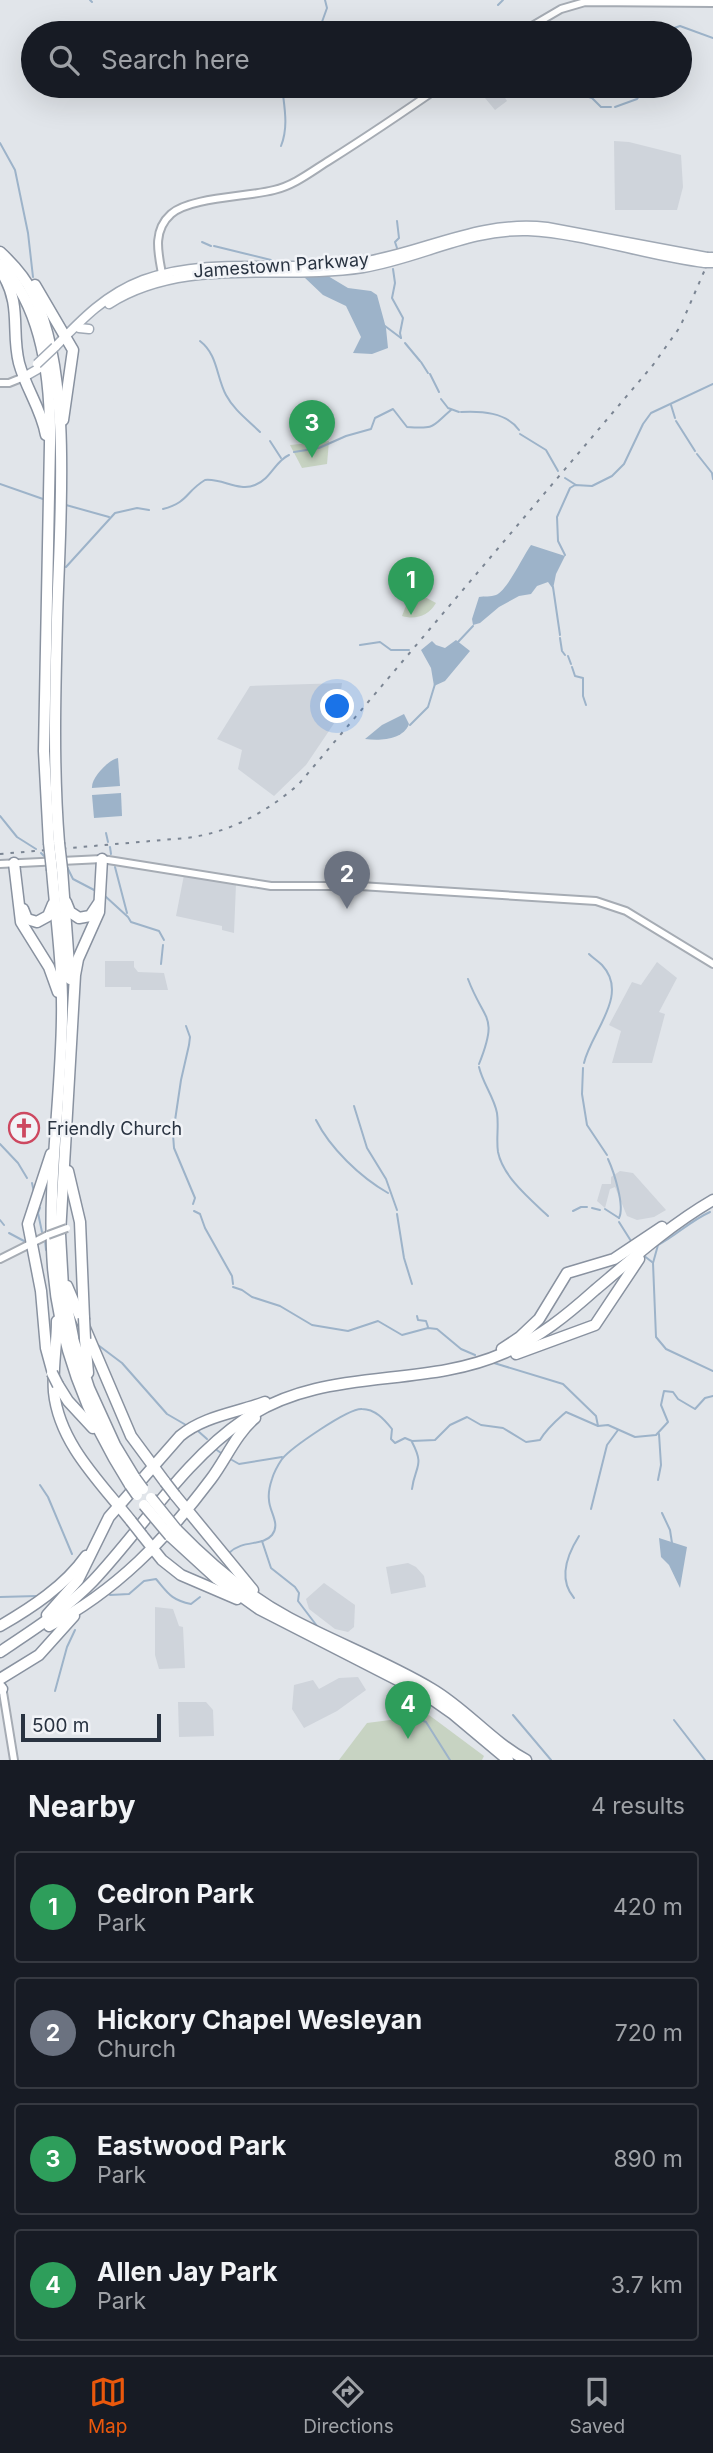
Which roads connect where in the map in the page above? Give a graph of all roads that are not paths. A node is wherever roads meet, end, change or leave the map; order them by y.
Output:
1 (713, 4) edge
2 (539, 21) edge
3 (424, 98) edge
4 (0, 251) edge
5 (710, 260) edge
6 (0, 264) edge
7 (0, 270) edge
8 (163, 278) junction
9 (78, 326) junction
10 (89, 329) dead end
11 (67, 338) junction
12 (24, 375) junction
13 (3, 383) edge
14 (60, 455) junction
15 (50, 465) junction
16 (55, 843) junction
17 (101, 859) junction
18 (16, 863) junction
19 (0, 864) edge
20 (59, 892) junction
21 (713, 964) edge
22 (72, 1011) junction
23 (62, 1018) junction
24 (58, 1112) junction
25 (66, 1125) junction
26 (713, 1197) edge
27 (80, 1222) junction
28 (663, 1230) junction
29 (32, 1242) junction
30 (60, 1248) junction
31 (0, 1259) edge
32 (54, 1268) junction
33 (595, 1325) junction
34 (607, 1328) dead end
35 (499, 1351) junction
36 (478, 1363) junction
37 (275, 1401) junction
38 (104, 1423) junction
39 (110, 1453) junction
40 (153, 1468) junction
41 (133, 1482) junction
42 (119, 1506) junction
43 (187, 1510) junction
44 (173, 1533) junction
45 (98, 1538) junction
46 (153, 1549) junction
47 (93, 1600) junction
48 (260, 1609) junction
49 (47, 1615) junction
50 (287, 1616) junction
51 (1, 1625) edge
52 (0, 1646) edge
53 (0, 1653) edge
54 (1, 1682) edge
55 (14, 1760) edge
56 (508, 1760) edge
57 (526, 1760) edge

1 - 2 main road
3 - 8 main road
4 - 11 highway
4 - 14 highway
5 - 8 main road, Jamestown Parkway
6 - 15 highway
7 - 12 highway
8 - 9 main road, Jamestown Parkway
8 - 9 main road, Jamestown Parkway
9 - 10 main road
9 - 11 main road, Jamestown Parkway
11 - 12 main road, Jamestown Parkway, bridge
11 - 14 highway
12 - 13 main road, Jamestown Parkway
12 - 15 highway
14 - 16 highway
15 - 16 highway
16 - 20 highway, bridge
17 - 18 main road
17 - 20 highway
17 - 21 main road
17 - 22 highway
18 - 19 main road
18 - 20 highway
18 - 23 highway
20 - 22 highway
20 - 23 highway
22 - 25 highway
23 - 24 highway
24 - 29 highway
24 - 32 highway
25 - 27 highway
25 - 30 highway
26 - 28 highway
27 - 29 main road, bridge
27 - 38 highway, bridge
28 - 33 highway
28 - 35 highway
28 - 35 highway
28 - 36 highway
29 - 31 main road
29 - 39 highway, bridge
30 - 38 highway
30 - 40 highway
32 - 39 highway
32 - 42 highway
33 - 34 highway
33 - 36 highway
35 - 37 highway
36 - 37 highway
37 - 40 highway
37 - 43 highway
37 - 49 highway
37 - 53 highway
38 - 41 highway
39 - 41 highway
40 - 42 highway
40 - 43 highway, bridge
41 - 44 highway, bridge
42 - 45 highway
42 - 46 highway, bridge
43 - 46 highway
43 - 50 highway
44 - 48 highway
44 - 50 highway
45 - 49 highway
45 - 51 highway
46 - 47 highway
46 - 48 highway
47 - 53 highway
47 - 54 highway
48 - 56 highway
49 - 52 highway
50 - 57 highway
54 - 55 main road

